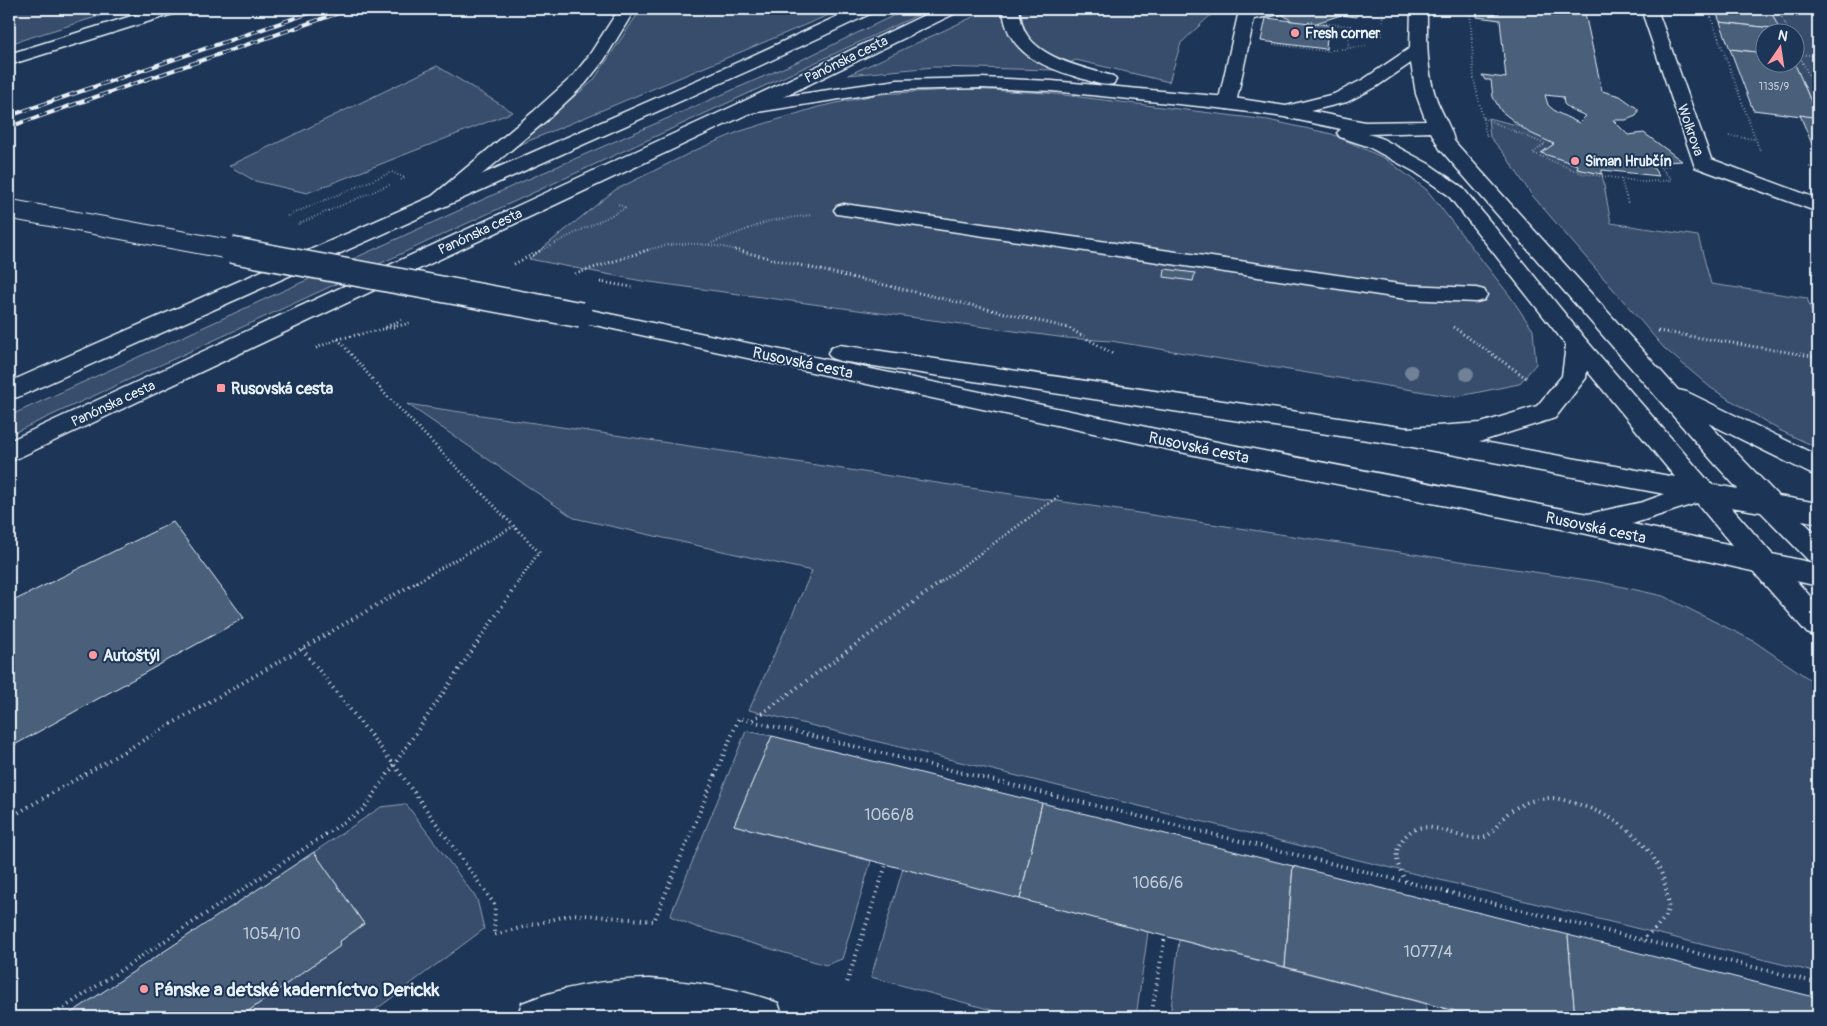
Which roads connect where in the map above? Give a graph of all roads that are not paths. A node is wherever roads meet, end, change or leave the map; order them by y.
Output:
1 (170, 9) edge
2 (626, 9) edge
3 (866, 9) edge
4 (950, 9) edge
5 (1011, 9) edge
6 (1279, 9) edge
7 (1419, 9) edge
8 (1649, 9) edge
9 (1247, 12) edge
10 (1419, 50) junction
11 (9, 60) edge
12 (1178, 98) junction
13 (1227, 103) junction
14 (745, 108) junction
15 (1284, 111) junction
16 (1442, 135) junction
17 (1454, 191) junction
18 (437, 202) junction
19 (1818, 206) edge
20 (9, 209) edge
21 (844, 210) road end
22 (1476, 295) dead end
23 (581, 314) junction
24 (1578, 345) junction
25 (1664, 390) junction
26 (9, 392) edge
27 (1407, 436) junction
28 (9, 452) edge
29 (1724, 458) junction
30 (1818, 467) edge
31 (1704, 491) junction
32 (1771, 504) junction
33 (1818, 513) edge
34 (1587, 524) junction
35 (1818, 553) edge
36 (1763, 563) junction
37 (1818, 575) edge
38 (1818, 624) edge
39 (536, 1017) edge
40 (764, 1017) edge

1 - 11 street
2 - 18 street
3 - 18 street
4 - 14 street, Panónska cesta
5 - 12 street
6 - 9 street
7 - 10 street
8 - 19 street, Wolkrova
9 - 13 street
10 - 15 street
10 - 16 street
12 - 13 street
12 - 14 street
13 - 15 street
14 - 28 street, Panónska cesta
15 - 16 street
15 - 17 street
16 - 17 street
16 - 25 street
17 - 24 street
18 - 26 street
20 - 23 street, Rusovská cesta, bridge
21 - 22 street
23 - 27 street, Rusovská cesta
23 - 34 street, Rusovská cesta
24 - 27 street, Rusovská cesta
24 - 31 street
25 - 29 street
25 - 30 street
27 - 31 street, Rusovská cesta
29 - 31 street
29 - 32 street
31 - 32 street, Rusovská cesta
31 - 34 street
31 - 36 street
32 - 33 street, Rusovská cesta
32 - 35 street
34 - 36 street, Rusovská cesta
36 - 37 street, Rusovská cesta
36 - 38 street
39 - 40 street

